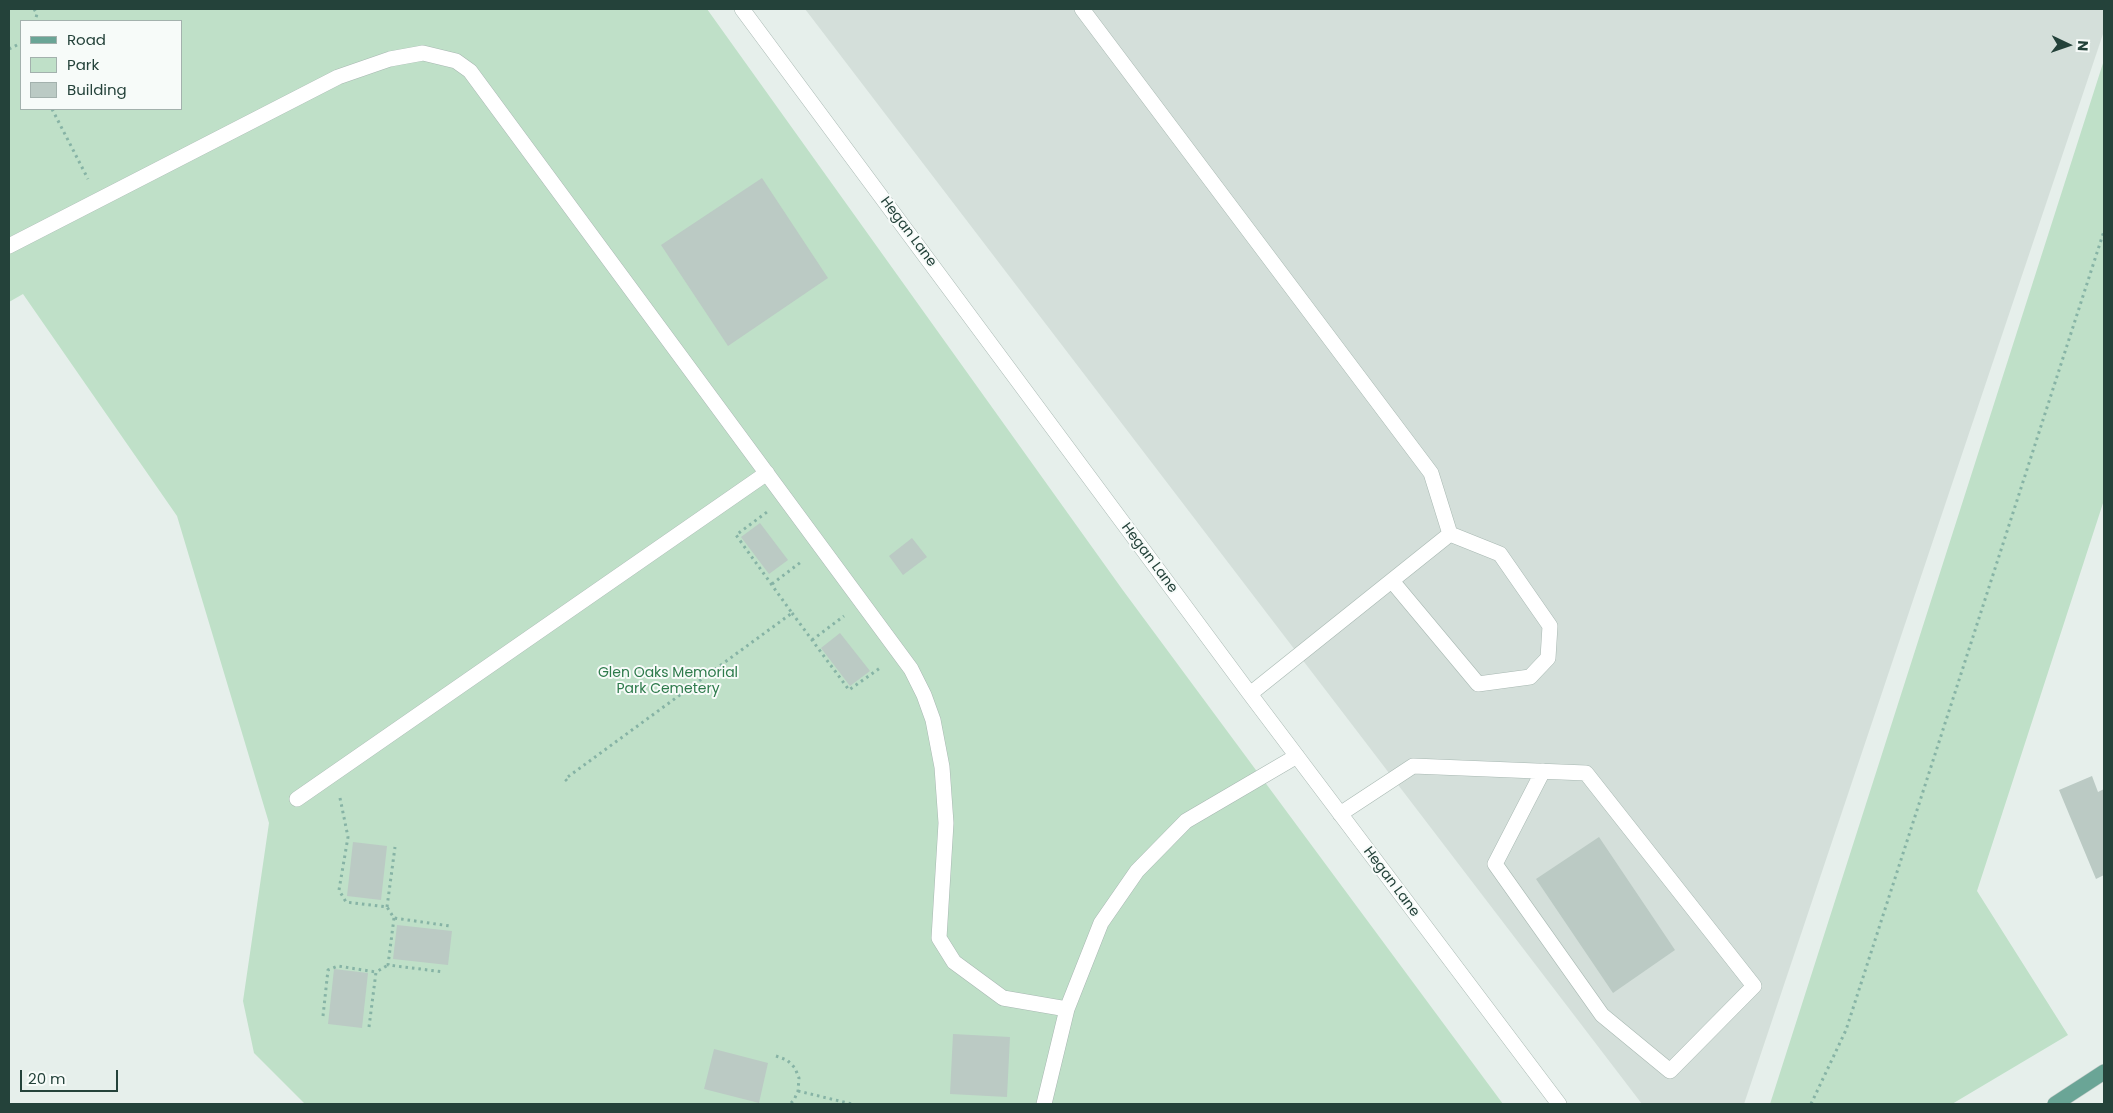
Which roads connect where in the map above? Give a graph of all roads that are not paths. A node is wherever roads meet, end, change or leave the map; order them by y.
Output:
1 (742, 9) edge
2 (1082, 9) edge
3 (9, 246) edge
4 (767, 473) junction
5 (1450, 534) junction
6 (1392, 580) junction
7 (1250, 694) junction
8 (1296, 756) junction
9 (1543, 771) junction
10 (297, 799) dead end
11 (1340, 814) junction
12 (1066, 1009) junction
13 (2104, 1072) edge
14 (1044, 1104) edge
15 (1559, 1104) edge
16 (2056, 1104) edge

1 - 7 street, Hegan Lane
2 - 5 street
3 - 4 street
4 - 10 street
4 - 12 street
5 - 6 street
5 - 6 street
6 - 7 street
7 - 8 street, Hegan Lane
8 - 11 street, Hegan Lane
8 - 12 street
9 - 9 street
9 - 11 street
11 - 15 street, Hegan Lane
12 - 14 street
13 - 16 main road

